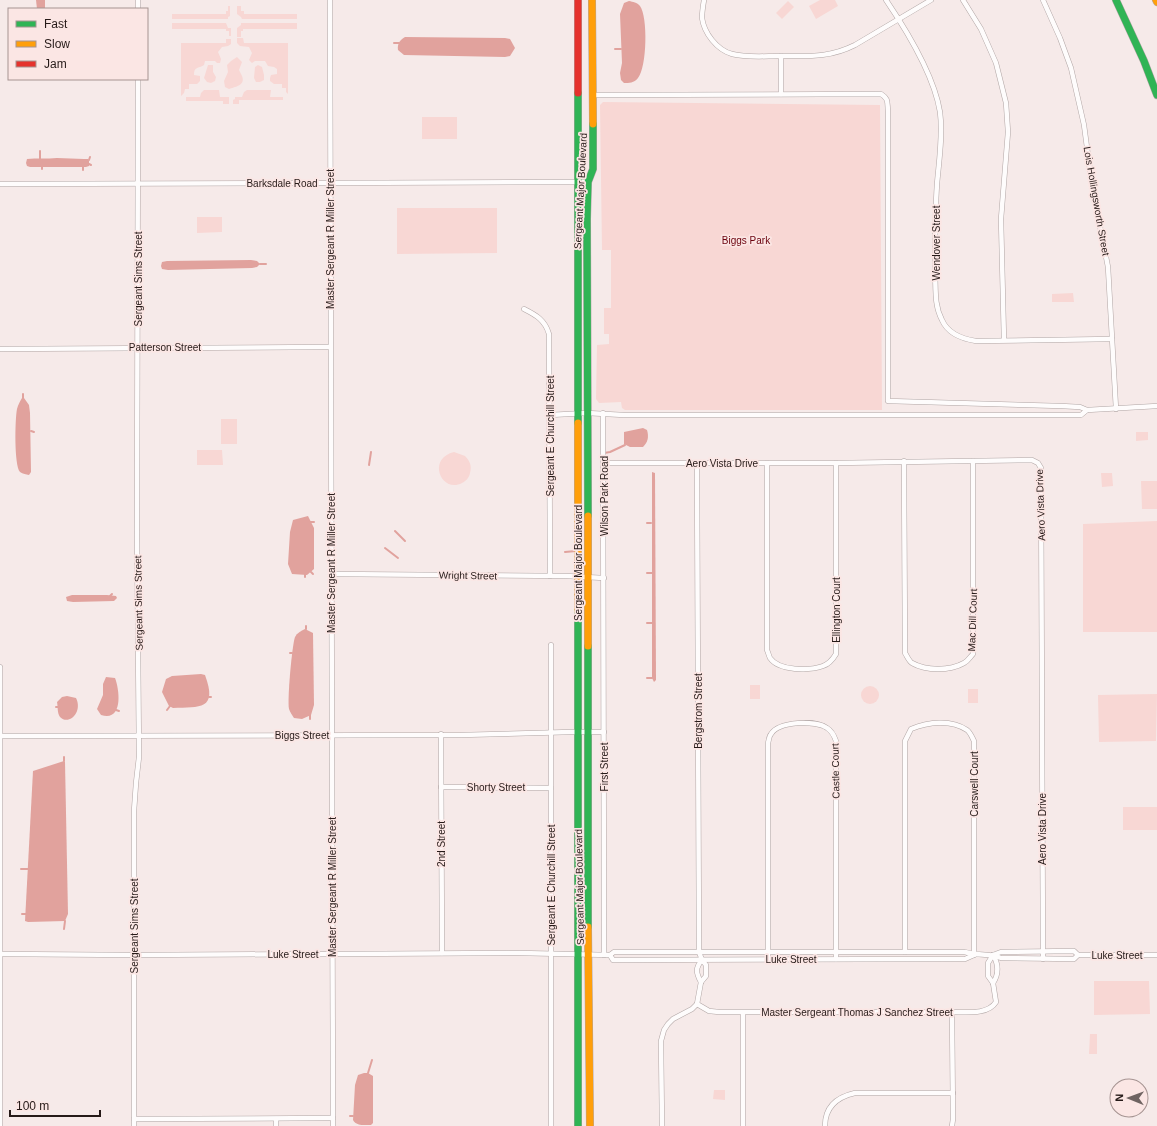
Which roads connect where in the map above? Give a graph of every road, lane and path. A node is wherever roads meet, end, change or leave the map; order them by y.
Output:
1 (330, 0) edge
2 (578, 0) edge
3 (592, 0) edge
4 (704, 0) edge
5 (886, 0) edge
6 (931, 0) edge
7 (963, 0) edge
8 (1043, 0) edge
9 (1116, 0) edge
10 (898, 18) junction
11 (781, 56) junction
12 (138, 80) edge
13 (781, 94) junction
14 (593, 95) junction
15 (1157, 95) edge
16 (577, 182) junction
17 (588, 182) junction
18 (330, 183) junction
19 (0, 184) edge
20 (138, 184) junction
21 (524, 309) dead end
22 (1112, 339) junction
23 (1004, 340) junction
24 (138, 347) junction
25 (330, 347) junction
26 (0, 349) edge
27 (1157, 406) edge
28 (1116, 409) junction
29 (1087, 410) junction
30 (587, 413) junction
31 (604, 413) junction
32 (550, 414) junction
33 (578, 414) junction
34 (904, 461) junction
35 (973, 461) junction
36 (604, 463) junction
37 (697, 463) junction
38 (767, 463) junction
39 (836, 463) junction
40 (332, 574) junction
41 (550, 576) junction
42 (579, 577) junction
43 (588, 578) junction
44 (604, 578) junction
45 (550, 645) dead end
46 (0, 667) edge
47 (551, 732) junction
48 (578, 732) junction
49 (587, 732) junction
50 (604, 732) junction
51 (441, 734) junction
52 (332, 735) junction
53 (0, 736) edge
54 (139, 736) junction
55 (441, 787) junction
56 (551, 788) junction
57 (1043, 951) junction
58 (699, 952) junction
59 (768, 952) junction
60 (836, 952) junction
61 (905, 952) junction
62 (332, 953) junction
63 (442, 953) junction
64 (551, 953) junction
65 (0, 954) edge
66 (578, 954) junction
67 (134, 955) junction
68 (589, 955) junction
69 (604, 955) junction
70 (610, 955) junction
71 (974, 955) junction
72 (993, 955) junction
73 (1078, 955) junction
74 (1157, 955) edge
75 (768, 959) junction
76 (836, 959) junction
77 (1043, 959) junction
78 (702, 960) junction
79 (702, 982) junction
80 (993, 983) junction
81 (697, 1004) junction
82 (743, 1012) junction
83 (952, 1012) junction
84 (953, 1093) junction
85 (276, 1118) junction
86 (333, 1118) junction
87 (134, 1119) junction
88 (0, 1126) edge
89 (134, 1126) edge
90 (276, 1126) edge
91 (333, 1126) edge
92 (551, 1126) edge
93 (578, 1126) edge
94 (590, 1126) edge
95 (662, 1126) edge
96 (743, 1126) edge
97 (824, 1126) edge
98 (952, 1126) edge

1 - 18 street, Master Sergeant R Miller Street
2 - 16 street, Sergeant Major Boulevard
3 - 14 street, Sergeant Major Boulevard
4 - 11 street
5 - 10 street, Wendover Street
6 - 10 street
7 - 23 street
8 - 22 street, Lois Hollingsworth Street
9 - 15 street
10 - 11 street
10 - 23 street, Wendover Street
11 - 13 street
12 - 20 street, Sergeant Sims Street
13 - 14 street
13 - 29 street
14 - 17 street, Sergeant Major Boulevard
16 - 17 street, Barksdale Road
16 - 18 street, Barksdale Road
16 - 33 street, Sergeant Major Boulevard
17 - 30 street, Sergeant Major Boulevard
18 - 20 street, Barksdale Road
18 - 25 street, Master Sergeant R Miller Street
19 - 20 street, Barksdale Road
20 - 24 street, Sergeant Sims Street
21 - 32 street, Sergeant E Churchill Street
22 - 23 street, Wendover Street
22 - 28 street, Lois Hollingsworth Street
24 - 25 street, Patterson Street
24 - 26 street, Patterson Street
24 - 54 street, Sergeant Sims Street
25 - 40 street, Master Sergeant R Miller Street
27 - 28 street
28 - 29 street
29 - 31 street
30 - 31 street
30 - 33 street
30 - 43 street, Sergeant Major Boulevard
31 - 36 street, Wilson Park Road
32 - 33 street
32 - 41 street, Sergeant E Churchill Street
33 - 42 street, Sergeant Major Boulevard
34 - 35 street, Aero Vista Drive
34 - 35 street, Mac Dill Court
34 - 39 street, Aero Vista Drive
35 - 57 street, Aero Vista Drive
36 - 37 street, Aero Vista Drive
36 - 44 street, Wilson Park Road
37 - 38 street, Aero Vista Drive
37 - 58 street, Bergstrom Street
38 - 39 street, Aero Vista Drive
38 - 39 street, Ellington Court
40 - 41 street, Wright Street
40 - 52 street, Master Sergeant R Miller Street
41 - 42 street, Wright Street
42 - 43 street, Wright Street
42 - 48 street, Sergeant Major Boulevard
43 - 44 street, Wright Street
43 - 49 street, Sergeant Major Boulevard
44 - 50 street, First Street
45 - 47 street, Sergeant E Churchill Street
46 - 53 street
47 - 48 street, Biggs Street
47 - 51 street, Biggs Street
47 - 56 street, Sergeant E Churchill Street
48 - 49 street, Biggs Street
48 - 66 street, Sergeant Major Boulevard
49 - 50 street, Biggs Street
49 - 68 street, Sergeant Major Boulevard
50 - 69 street, First Street
51 - 52 street, Biggs Street
51 - 55 street, 2nd Street
52 - 54 street, Biggs Street
52 - 62 street, Master Sergeant R Miller Street
53 - 54 street, Biggs Street
53 - 65 street
54 - 67 street, Sergeant Sims Street
55 - 56 street, Shorty Street
55 - 63 street, 2nd Street
56 - 64 street, Sergeant E Churchill Street
57 - 72 street, Luke Street
57 - 73 street, Luke Street
57 - 77 street, Aero Vista Drive
58 - 59 street, Luke Street
58 - 70 street, Luke Street
58 - 78 street, Bergstrom Street
59 - 60 street, Luke Street
59 - 60 street, Castle Court
59 - 75 street, Castle Court
60 - 61 street, Luke Street
60 - 76 street, Castle Court
61 - 71 street, Luke Street
61 - 71 street, Carswell Court
62 - 63 street, Luke Street
62 - 67 street, Luke Street
62 - 86 street, Master Sergeant R Miller Street
63 - 64 street, Luke Street
64 - 66 street, Luke Street
64 - 92 street, Sergeant E Churchill Street
65 - 67 street, Luke Street
65 - 88 street
66 - 68 street, Luke Street
66 - 93 street, Sergeant Major Boulevard
67 - 87 street, Sergeant Sims Street
68 - 69 street, Luke Street
68 - 94 street, Sergeant Major Boulevard
69 - 70 street, Luke Street
70 - 78 street, Luke Street
71 - 72 street, Luke Street
71 - 76 street, Luke Street
72 - 77 street, Luke Street
72 - 80 street, Master Sergeant Thomas J Sanchez Street
72 - 80 street, Master Sergeant Thomas J Sanchez Street
73 - 74 street, Luke Street
73 - 77 street, Luke Street
75 - 76 street, Luke Street
75 - 78 street, Luke Street
78 - 79 street, Bergstrom Street
78 - 79 street
79 - 81 street, Bergstrom Street
80 - 83 street, Master Sergeant Thomas J Sanchez Street
81 - 82 street, Master Sergeant Thomas J Sanchez Street
81 - 95 street
82 - 83 street, Master Sergeant Thomas J Sanchez Street
82 - 96 street
83 - 84 street
84 - 97 street
84 - 98 street
85 - 86 street
85 - 87 street
85 - 90 street
86 - 91 street, Master Sergeant R Miller Street
87 - 89 street, Sergeant Sims Street

